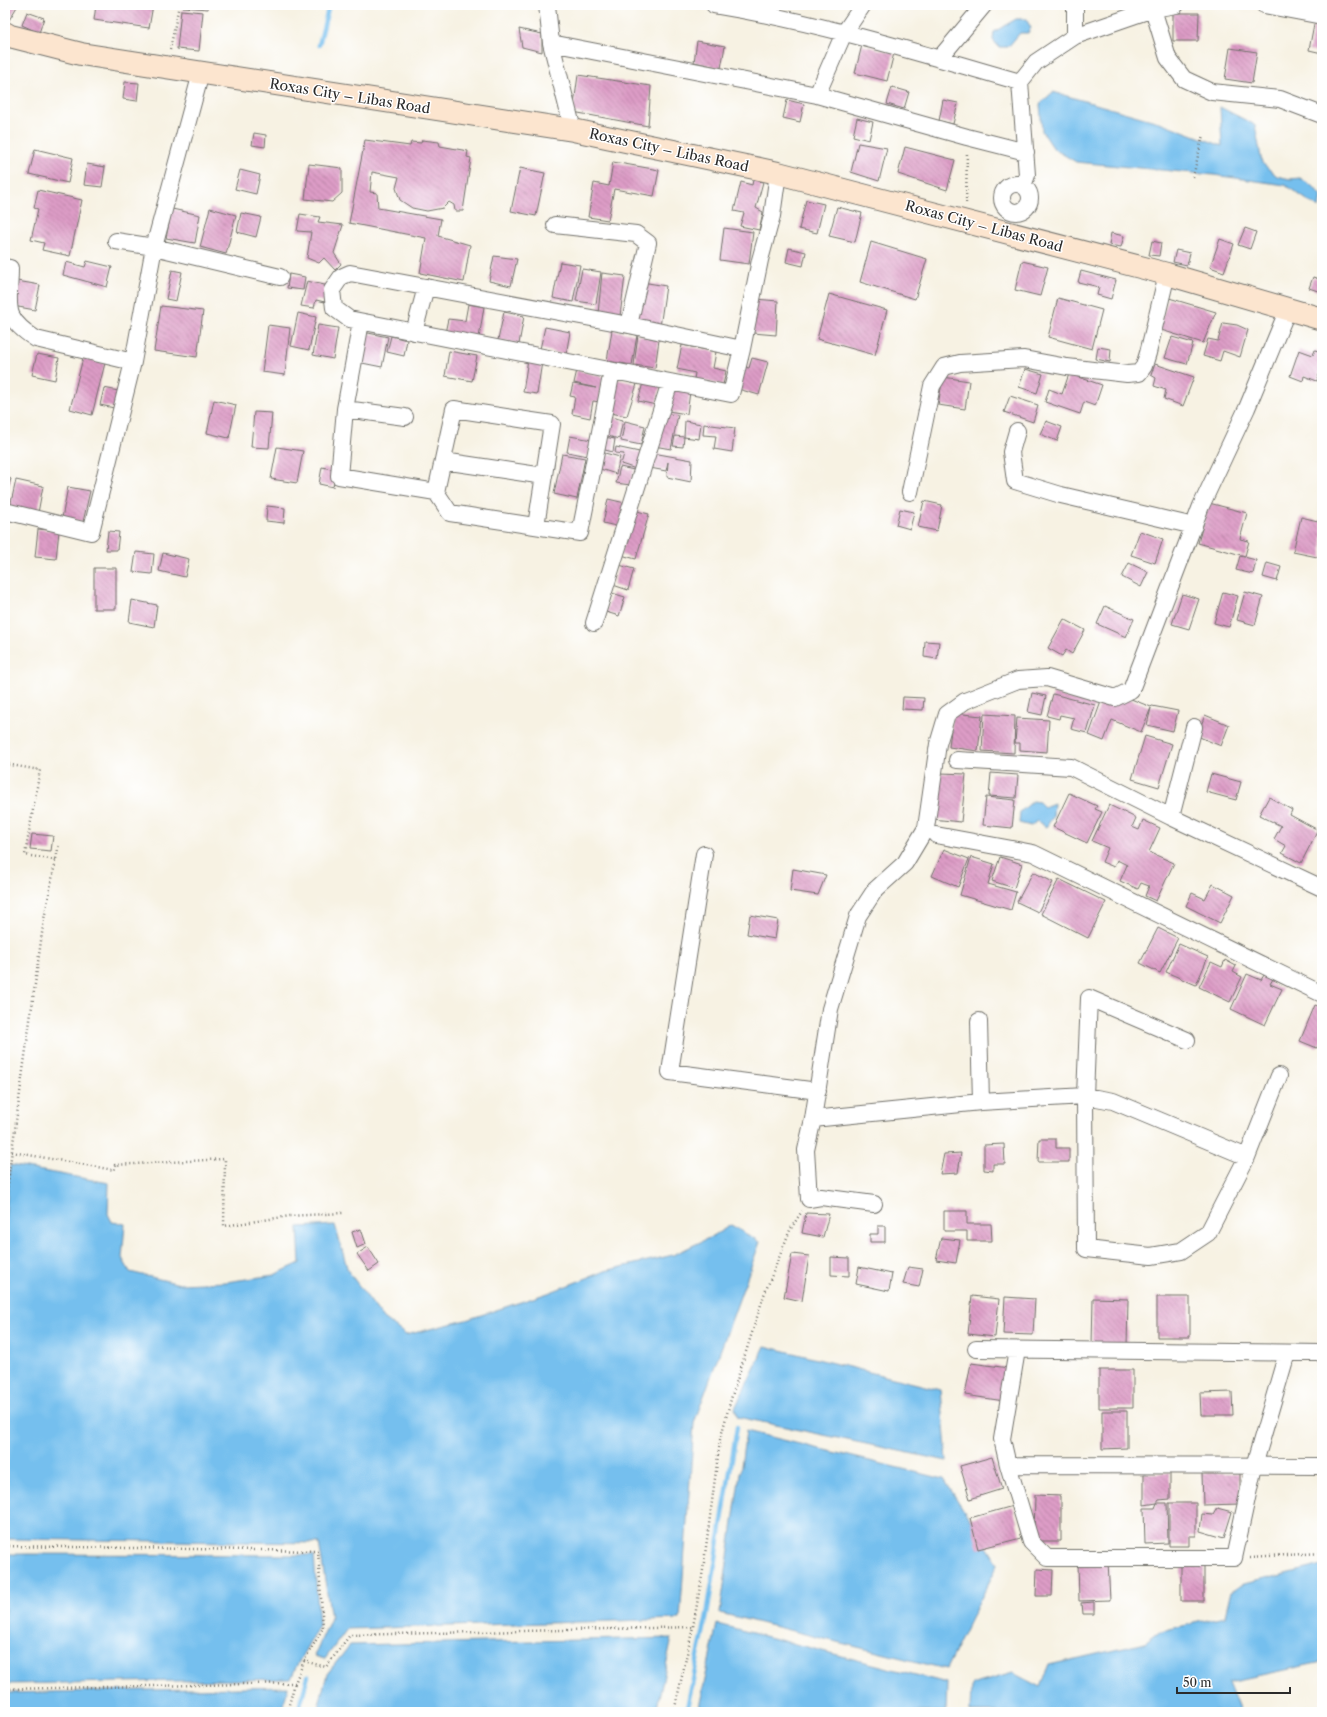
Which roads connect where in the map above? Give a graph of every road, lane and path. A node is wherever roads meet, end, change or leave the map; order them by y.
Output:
1 (179, 5) edge
2 (547, 5) edge
3 (714, 5) edge
4 (863, 5) edge
5 (984, 5) edge
6 (1074, 5) edge
7 (1176, 5) edge
8 (1264, 5) edge
9 (1153, 7) edge
10 (1322, 16) edge
11 (5, 33) edge
12 (844, 33) junction
13 (1075, 36) junction
14 (550, 43) junction
15 (939, 59) junction
16 (167, 68) junction
17 (201, 73) junction
18 (1020, 82) junction
19 (817, 95) junction
20 (1322, 115) edge
21 (573, 130) junction
22 (1203, 135) dead end
23 (967, 137) junction
24 (1026, 152) junction
25 (778, 173) junction
26 (1193, 177) dead end
27 (966, 221) junction
28 (555, 225) dead end
29 (1003, 232) junction
30 (116, 241) dead end
31 (154, 247) junction
32 (5, 267) edge
33 (1167, 274) junction
34 (280, 277) dead end
35 (426, 287) junction
36 (1288, 309) junction
37 (1322, 319) edge
38 (361, 322) junction
39 (629, 325) junction
40 (414, 332) junction
41 (742, 349) junction
42 (133, 362) junction
43 (612, 371) junction
44 (670, 382) junction
45 (345, 409) junction
46 (405, 417) dead end
47 (1018, 431) dead end
48 (443, 461) junction
49 (544, 476) junction
50 (436, 492) junction
51 (910, 492) dead end
52 (5, 511) edge
53 (536, 526) junction
54 (1194, 526) junction
55 (594, 623) dead end
56 (1194, 727) dead end
57 (957, 760) dead end
58 (5, 764) edge
59 (1171, 817) junction
60 (936, 835) dead end
61 (59, 844) dead end
62 (704, 854) dead end
63 (56, 860) junction
64 (1322, 888) edge
65 (1322, 994) edge
66 (979, 1021) dead end
67 (1188, 1040) dead end
68 (1278, 1076) dead end
69 (818, 1091) junction
70 (1085, 1096) junction
71 (981, 1102) junction
72 (813, 1119) junction
73 (12, 1152) junction
74 (1247, 1157) junction
75 (809, 1199) junction
76 (874, 1204) dead end
77 (5, 1211) edge
78 (343, 1213) dead end
79 (976, 1349) dead end
80 (1017, 1350) junction
81 (1287, 1353) junction
82 (1322, 1353) edge
83 (1008, 1465) junction
84 (1254, 1466) junction
85 (1322, 1466) edge
86 (5, 1546) edge
87 (1322, 1553) edge
88 (1234, 1558) junction
89 (693, 1628) junction
90 (304, 1661) junction
91 (295, 1683) junction
92 (5, 1689) edge
93 (288, 1712) edge
94 (674, 1712) edge

1 - 16 path
2 - 14 street
3 - 12 street
4 - 12 street
5 - 15 street
6 - 13 street
7 - 9 street
8 - 10 street
9 - 13 street
9 - 20 street
11 - 16 main road, Roxas City – Libas Road
12 - 15 street
12 - 19 street
13 - 18 street
14 - 19 street
14 - 21 street
15 - 18 street
16 - 17 main road, Roxas City – Libas Road
17 - 21 main road, Roxas City – Libas Road
17 - 31 street
18 - 24 street
19 - 23 street
21 - 25 main road, Roxas City – Libas Road
22 - 26 path
23 - 24 street
23 - 27 path
24 - 29 street
25 - 27 main road, Roxas City – Libas Road
25 - 41 street
27 - 29 main road, Roxas City – Libas Road
28 - 39 street
29 - 33 main road, Roxas City – Libas Road
30 - 31 street
31 - 34 street
31 - 42 street
32 - 42 street
33 - 36 main road, Roxas City – Libas Road
33 - 51 street
35 - 38 street
35 - 39 street
35 - 40 street
36 - 37 main road, Roxas City – Libas Road
36 - 54 street
38 - 40 street
38 - 45 street
39 - 41 street
40 - 43 street
41 - 44 street
42 - 52 street
43 - 44 street
43 - 53 street
44 - 55 street
45 - 46 street
45 - 50 street
47 - 54 street
48 - 49 street
48 - 49 street
48 - 50 street
49 - 53 street
50 - 53 street
54 - 69 street
56 - 59 street
57 - 59 street
58 - 63 path
59 - 64 street
60 - 65 street
61 - 63 path
62 - 69 street
63 - 73 path
66 - 71 street
67 - 70 street
68 - 74 street
69 - 72 street
70 - 71 street
70 - 74 street
70 - 74 street
71 - 72 street
72 - 75 street
73 - 77 path
73 - 78 path
75 - 76 street
75 - 89 path
79 - 80 street
80 - 81 street
80 - 83 street
81 - 82 street
81 - 84 street
83 - 84 street
83 - 88 street
84 - 85 street
84 - 88 street
86 - 90 path
87 - 88 path
89 - 90 path
89 - 94 path
90 - 91 path
91 - 92 path
91 - 93 path

